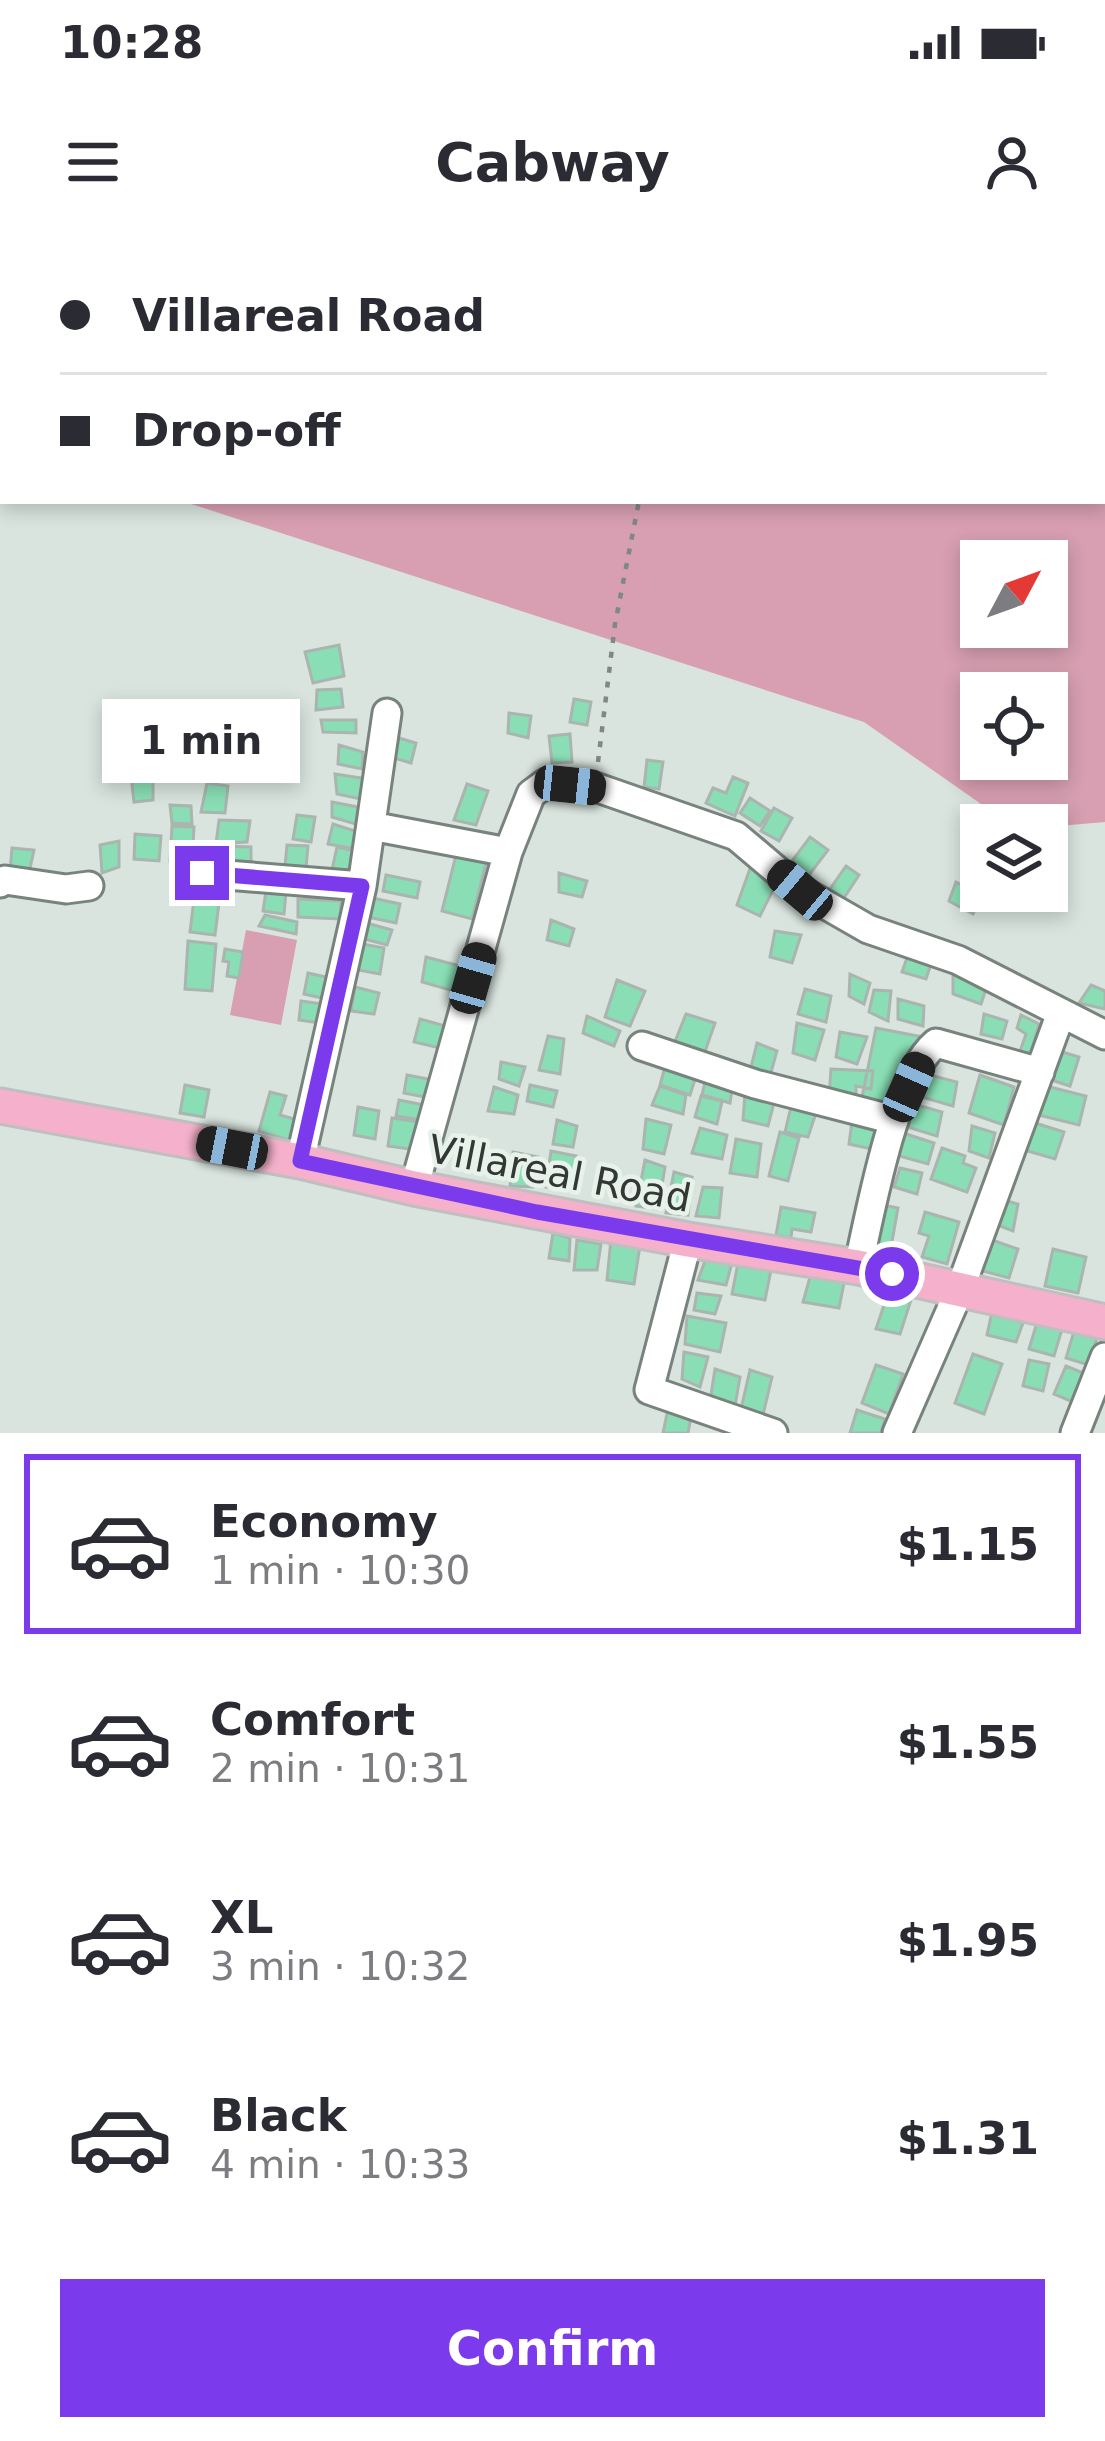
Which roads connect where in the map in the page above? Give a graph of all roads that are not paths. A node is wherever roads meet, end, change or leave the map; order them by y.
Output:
1 (387, 713) dead end
2 (371, 826) junction
3 (508, 852) junction
4 (202, 873) dead end
5 (0, 883) edge
6 (89, 886) dead end
7 (362, 886) junction
8 (1061, 1013) junction
9 (1105, 1035) edge
10 (642, 1046) dead end
11 (1040, 1072) junction
12 (0, 1106) edge
13 (894, 1120) junction
14 (300, 1161) junction
15 (415, 1188) junction
16 (688, 1240) junction
17 (858, 1267) junction
18 (960, 1289) junction
19 (1105, 1322) edge
20 (1105, 1357) edge
21 (773, 1433) edge
22 (897, 1433) edge
23 (1075, 1433) edge

1 - 2 street
2 - 3 street
2 - 7 street
3 - 8 street
3 - 15 street
4 - 7 street
5 - 6 street
7 - 14 street
8 - 9 street
8 - 11 street
10 - 13 street
11 - 13 street
11 - 18 street
12 - 14 main road, Villareal Road
13 - 17 street
14 - 15 main road, Villareal Road
15 - 16 main road, Villareal Road
16 - 17 main road, Villareal Road
16 - 21 street
17 - 18 main road, Villareal Road
18 - 19 main road, Villareal Road
18 - 22 street
20 - 23 street

